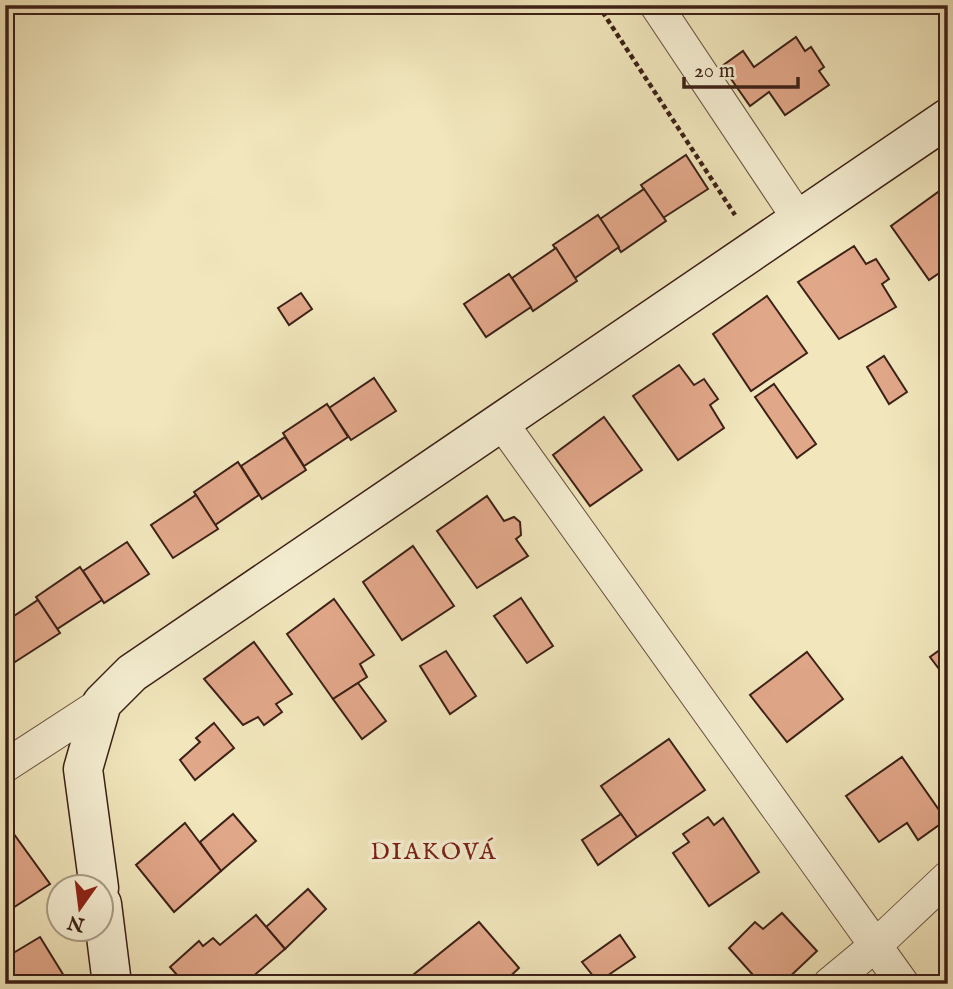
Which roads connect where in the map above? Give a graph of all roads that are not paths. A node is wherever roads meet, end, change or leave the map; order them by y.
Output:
1 (656, 5) edge
2 (948, 118) edge
3 (798, 218) junction
4 (501, 422) junction
5 (102, 703) junction
6 (5, 766) edge
7 (97, 874) edge
8 (948, 877) edge
9 (108, 944) edge
10 (876, 945) junction
11 (113, 984) edge
12 (829, 984) edge
13 (903, 984) edge

1 - 3 street
2 - 3 street
3 - 4 street
4 - 5 street
4 - 10 street
5 - 6 street
5 - 7 street
8 - 10 street
9 - 11 street
10 - 12 street
10 - 13 street

